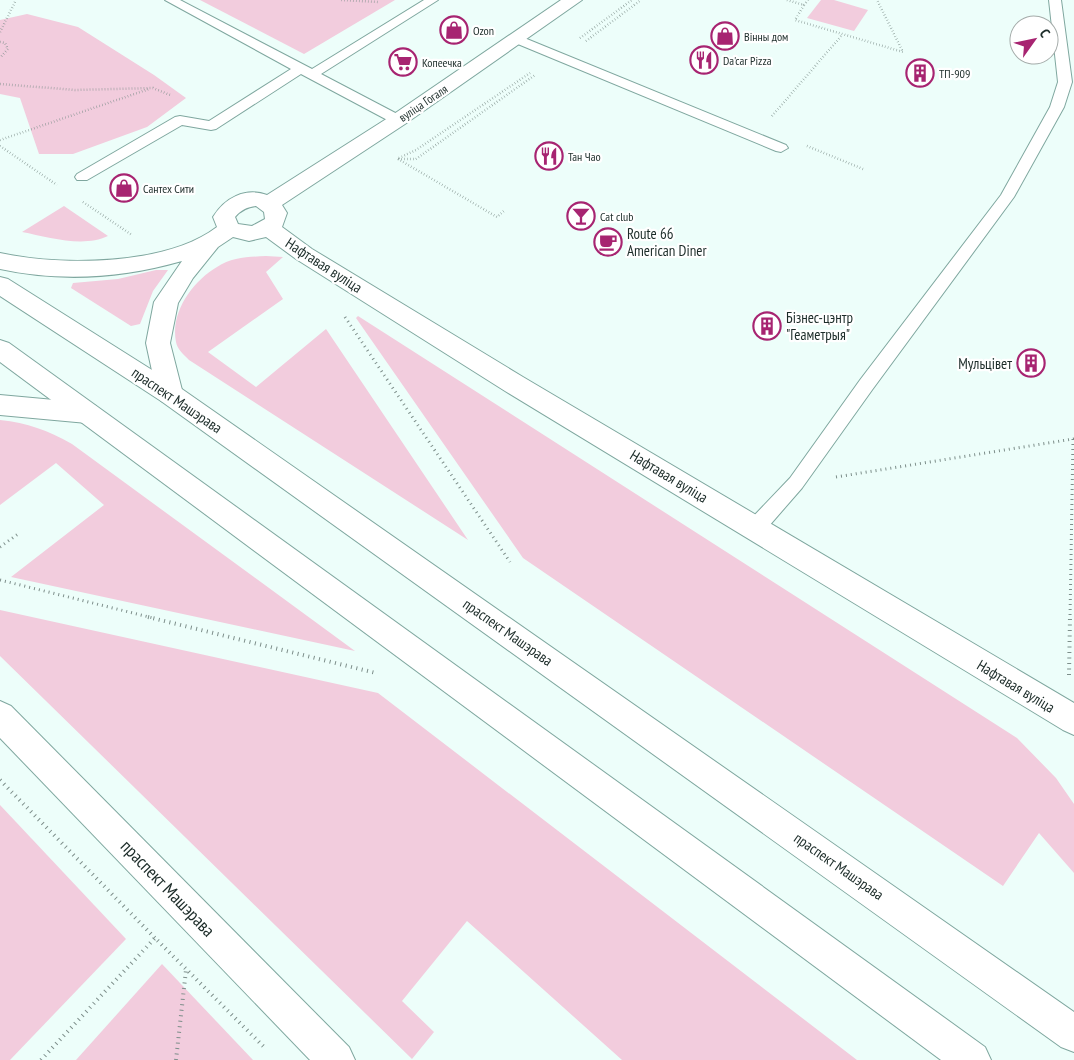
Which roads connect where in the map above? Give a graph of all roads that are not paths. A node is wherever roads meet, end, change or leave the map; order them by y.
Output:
1 (171, 0) edge
2 (432, 0) edge
3 (574, 0) edge
4 (1055, 0) edge
5 (517, 39) junction
6 (305, 72) junction
7 (398, 120) junction
8 (781, 148) dead end
9 (82, 177) dead end
10 (269, 215) junction
11 (229, 229) junction
12 (210, 242) junction
13 (0, 261) edge
14 (0, 284) edge
15 (0, 349) edge
16 (170, 394) junction
17 (0, 405) edge
18 (86, 413) junction
19 (755, 528) junction
20 (0, 716) edge
21 (1067, 716) edge
22 (1074, 1034) edge
23 (336, 1060) edge
24 (972, 1060) edge

1 - 6 lane
2 - 6 lane
3 - 5 street, вуліца Гогаля
4 - 19 lane
5 - 7 street, вуліца Гогаля
5 - 8 lane
6 - 7 lane
6 - 9 lane
7 - 10 street, вуліца Гогаля
10 - 11 street
10 - 11 street
10 - 19 street, Нафтавая вуліца
11 - 12 street
12 - 13 street
12 - 16 street
14 - 16 street, праспект Машэрава
15 - 18 street
16 - 22 street, праспект Машэрава
17 - 18 street
18 - 24 street
19 - 21 street, Нафтавая вуліца
20 - 23 street, праспект Машэрава

